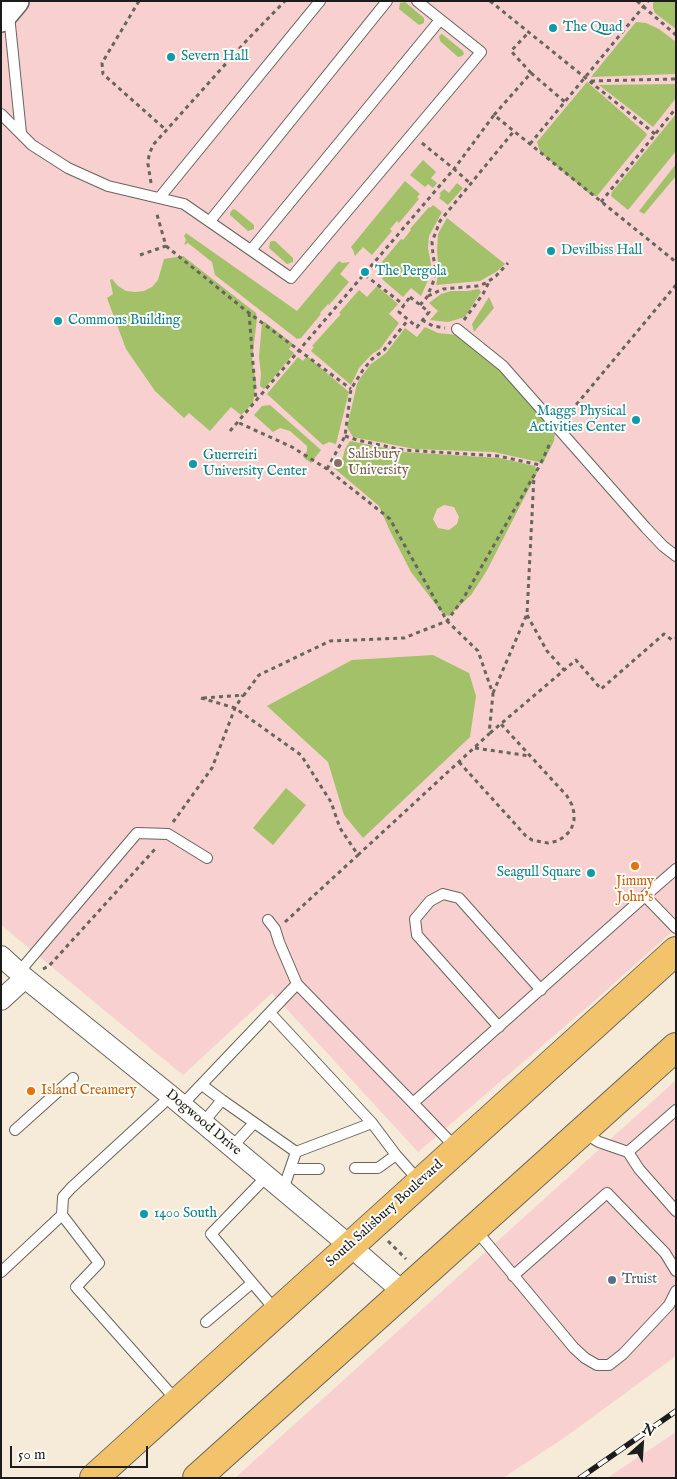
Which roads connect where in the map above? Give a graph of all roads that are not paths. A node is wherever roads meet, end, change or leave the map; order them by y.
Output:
1 (320, 1) edge
2 (387, 1) edge
3 (417, 1) edge
4 (8, 10) edge
5 (440, 20) junction
6 (1, 114) edge
7 (21, 133) junction
8 (156, 197) junction
9 (210, 221) junction
10 (251, 250) junction
11 (456, 330) road end
12 (676, 556) edge
13 (208, 858) dead end
14 (676, 869) edge
15 (645, 896) junction
16 (268, 920) dead end
17 (676, 928) edge
18 (676, 951) edge
19 (1, 956) edge
20 (22, 975) junction
21 (297, 984) junction
22 (540, 990) junction
23 (1, 1000) edge
24 (270, 1013) junction
25 (499, 1027) junction
26 (676, 1047) edge
27 (73, 1078) dead end
28 (202, 1085) junction
29 (222, 1100) junction
30 (176, 1101) junction
31 (413, 1103) junction
32 (676, 1110) edge
33 (254, 1123) junction
34 (372, 1123) junction
35 (202, 1124) junction
36 (15, 1130) dead end
37 (581, 1132) junction
38 (232, 1148) junction
39 (457, 1149) junction
40 (296, 1152) junction
41 (628, 1152) junction
42 (396, 1156) junction
43 (355, 1168) dead end
44 (291, 1169) junction
45 (319, 1169) dead end
46 (267, 1176) junction
47 (420, 1182) junction
48 (283, 1190) junction
49 (676, 1211) edge
50 (62, 1215) junction
51 (474, 1229) junction
52 (350, 1246) junction
53 (676, 1271) edge
54 (1, 1272) edge
55 (513, 1276) junction
56 (252, 1283) junction
57 (403, 1292) junction
58 (676, 1292) edge
59 (277, 1312) junction
60 (206, 1322) dead end
61 (178, 1401) junction
62 (94, 1478) edge
63 (197, 1478) edge

1 - 8 lane
2 - 9 lane
3 - 5 lane
4 - 7 lane
5 - 10 lane
5 - 10 lane
6 - 7 lane
7 - 8 lane
8 - 9 lane
9 - 10 lane
11 - 12 lane
13 - 20 lane
14 - 15 lane
15 - 17 lane
15 - 22 lane
16 - 21 lane
18 - 39 main road, South Salisbury Boulevard
19 - 20 street, Dogwood Drive
20 - 23 street
20 - 30 street, Dogwood Drive
21 - 24 lane
21 - 31 lane
22 - 25 lane
22 - 25 lane
24 - 28 lane
24 - 34 lane
25 - 31 lane
26 - 37 main road
27 - 36 lane
28 - 29 lane
28 - 30 lane
29 - 33 lane
29 - 35 lane
30 - 35 street, Dogwood Drive
30 - 50 lane
31 - 39 lane
32 - 41 lane
33 - 38 lane
33 - 40 lane
34 - 40 lane
34 - 42 lane
35 - 38 street, Dogwood Drive
37 - 41 lane
37 - 51 main road
38 - 46 street, Dogwood Drive
39 - 47 main road, South Salisbury Boulevard
40 - 44 lane
41 - 49 lane
42 - 43 lane
42 - 47 lane
44 - 45 lane
44 - 48 lane
46 - 48 street, Dogwood Drive
46 - 56 lane
47 - 52 main road, South Salisbury Boulevard
48 - 52 street, Dogwood Drive
50 - 54 lane
50 - 61 lane
51 - 55 lane
51 - 57 main road
52 - 57 street, Dogwood Drive
52 - 59 main road, South Salisbury Boulevard
53 - 55 lane
55 - 58 lane
56 - 59 lane
56 - 60 lane
57 - 63 main road
59 - 61 main road, South Salisbury Boulevard
61 - 62 main road, South Salisbury Boulevard

